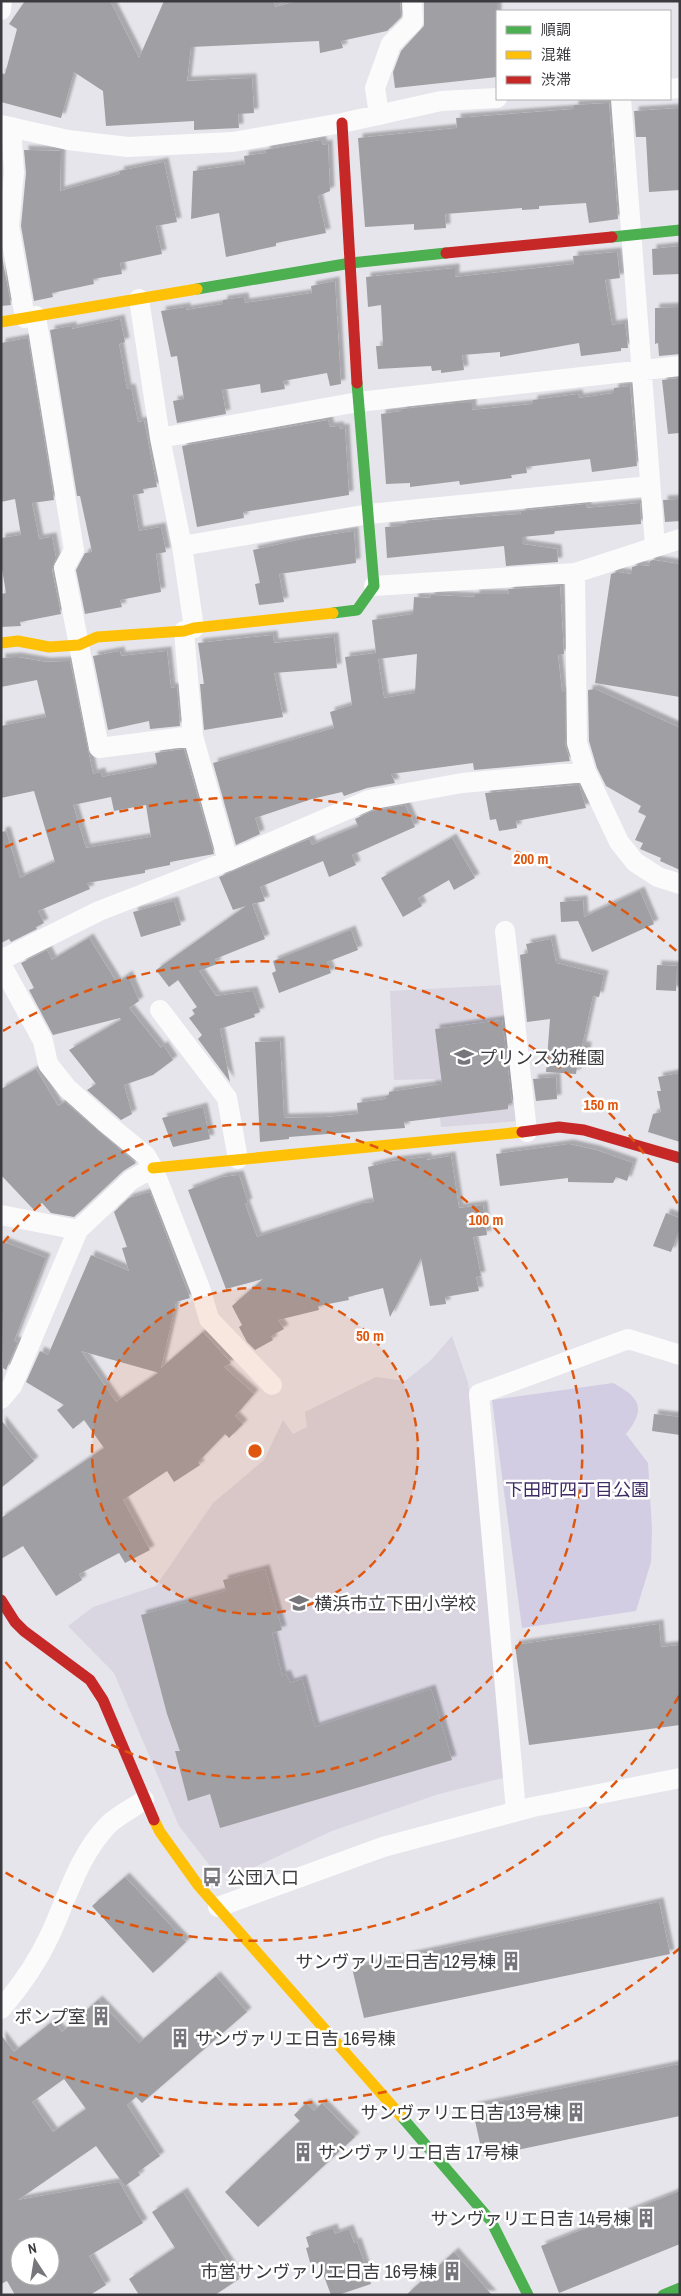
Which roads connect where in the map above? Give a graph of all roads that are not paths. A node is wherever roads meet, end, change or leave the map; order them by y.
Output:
1 (2, 1) edge
2 (412, 1) edge
3 (1, 10) edge
4 (496, 98) edge
5 (621, 100) edge
6 (379, 115) junction
7 (342, 123) junction
8 (6, 126) edge
9 (680, 230) edge
10 (631, 234) junction
11 (351, 263) junction
12 (139, 299) junction
13 (30, 317) junction
14 (1, 322) edge
15 (680, 366) edge
16 (642, 369) junction
17 (358, 402) junction
18 (160, 438) junction
19 (650, 486) junction
20 (369, 514) junction
21 (680, 539) edge
22 (182, 546) junction
23 (655, 546) junction
24 (574, 573) junction
25 (374, 586) junction
26 (189, 629) junction
27 (1, 642) edge
28 (79, 645) junction
29 (193, 736) junction
30 (586, 772) junction
31 (228, 860) junction
32 (680, 884) edge
33 (505, 931) dead end
34 (1, 962) edge
35 (160, 1010) dead end
36 (527, 1132) junction
37 (680, 1158) edge
38 (238, 1160) junction
39 (153, 1168) junction
40 (1, 1215) edge
41 (78, 1230) junction
42 (680, 1355) edge
43 (272, 1385) dead end
44 (1, 1399) edge
45 (1, 1600) edge
46 (680, 1778) edge
47 (144, 1800) junction
48 (516, 1811) junction
49 (218, 1907) junction
50 (1, 2009) edge
51 (680, 2288) edge
52 (528, 2295) edge
53 (663, 2295) edge

1 - 3 street
2 - 6 street
4 - 6 street
5 - 10 street
6 - 7 street
7 - 8 street
7 - 11 street
8 - 13 street
9 - 10 street
10 - 11 street
10 - 16 street
11 - 12 street
11 - 17 street
12 - 13 street
12 - 18 street
13 - 14 street
13 - 28 street
15 - 16 street
16 - 17 street
16 - 19 street
17 - 18 street
17 - 20 street
18 - 22 street
19 - 20 street
19 - 23 street
20 - 22 street
20 - 25 street
21 - 23 street
22 - 26 street
23 - 24 street
24 - 25 street
24 - 30 street
25 - 26 street
26 - 28 street
26 - 29 street
27 - 28 street
28 - 29 street
29 - 31 street
30 - 31 street
30 - 32 street
31 - 34 street
33 - 36 street
34 - 39 street
35 - 38 street
36 - 37 street
36 - 38 street
38 - 39 street
39 - 41 street
39 - 43 street
40 - 41 street
41 - 44 street
42 - 48 street
45 - 47 street
46 - 48 street
47 - 49 street
47 - 50 street
48 - 49 street
49 - 52 street
51 - 53 street

